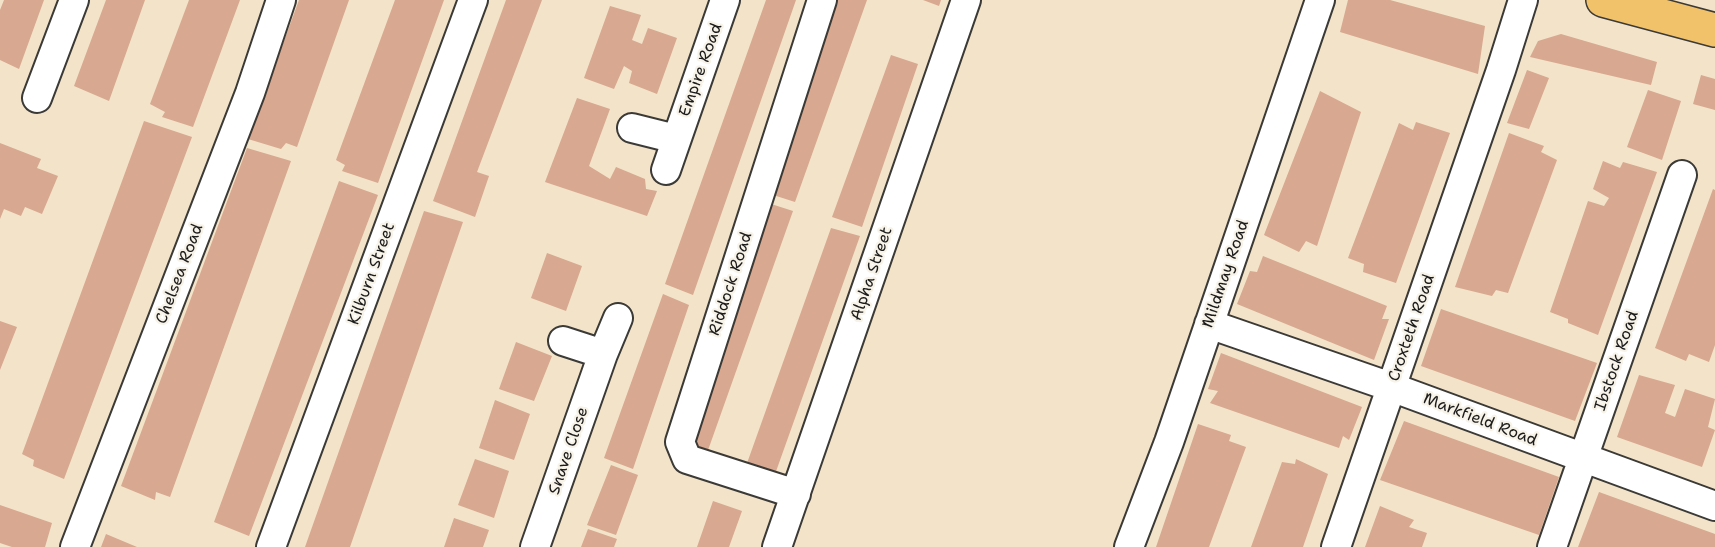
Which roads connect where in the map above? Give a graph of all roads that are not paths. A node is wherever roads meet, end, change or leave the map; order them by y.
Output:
1 (74, 0) edge
2 (281, 0) edge
3 (473, 0) edge
4 (725, 0) edge
5 (822, 0) edge
6 (966, 0) edge
7 (1320, 0) edge
8 (1523, 0) edge
9 (1605, 0) edge
10 (1715, 30) edge
11 (37, 98) dead end
12 (632, 128) dead end
13 (676, 140) junction
14 (666, 170) dead end
15 (1682, 175) dead end
16 (618, 318) dead end
17 (1209, 324) junction
18 (563, 341) dead end
19 (603, 354) junction
20 (1391, 387) junction
21 (1584, 459) junction
22 (796, 494) junction
23 (1715, 506) edge
24 (75, 547) edge
25 (271, 547) edge
26 (535, 547) edge
27 (777, 547) edge
28 (1129, 547) edge
29 (1336, 547) edge
30 (1552, 547) edge

1 - 11 street
2 - 24 street, Chelsea Road
3 - 25 street, Kilburn Street
4 - 13 street, Empire Road
5 - 22 street, Riddock Road
6 - 22 street, Alpha Street
7 - 17 street, Mildmay Road
8 - 20 street, Croxteth Road
9 - 10 main road
12 - 13 street
13 - 14 street, Empire Road
15 - 21 street, Ibstock Road
16 - 19 street, Snave Close
17 - 20 street, Markfield Road
17 - 28 street, Mildmay Road
18 - 19 street
19 - 26 street, Snave Close
20 - 21 street, Markfield Road
20 - 29 street, Croxteth Road
21 - 23 street, Markfield Road
21 - 30 street, Ibstock Road
22 - 27 street, Alpha Street

